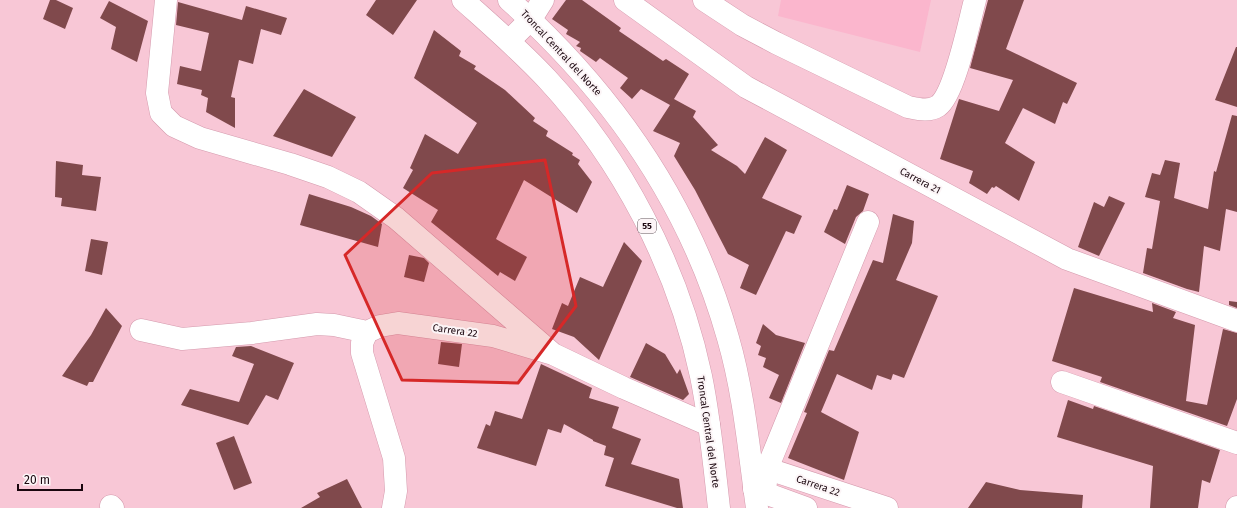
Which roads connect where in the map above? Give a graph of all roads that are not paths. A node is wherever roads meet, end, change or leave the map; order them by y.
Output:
1 (166, 0) edge
2 (463, 0) edge
3 (509, 0) edge
4 (543, 0) edge
5 (625, 0) edge
6 (704, 0) edge
7 (975, 0) edge
8 (531, 19) junction
9 (509, 41) junction
10 (868, 222) dead end
11 (1237, 321) edge
12 (141, 330) dead end
13 (367, 332) junction
14 (553, 354) junction
15 (1062, 382) dead end
16 (709, 425) junction
17 (1237, 443) edge
18 (758, 466) junction
19 (759, 497) edge
20 (393, 508) edge
21 (719, 508) edge
22 (806, 508) edge
23 (887, 508) edge

1 - 14 main road
2 - 9 main road, Troncal Central del Norte / 55
3 - 8 main road, Troncal Central del Norte
4 - 8 main road
5 - 11 main road, Carrera 21
6 - 7 main road
8 - 9 main road
8 - 18 main road, Troncal Central del Norte
9 - 16 main road, Troncal Central del Norte / 55
10 - 18 main road
12 - 13 main road
13 - 14 main road, Carrera 22
13 - 20 main road
14 - 16 main road, Carrera 22
15 - 17 main road
16 - 21 main road, Troncal Central del Norte / 55
18 - 19 main road, Troncal Central del Norte
18 - 23 main road, Carrera 22
19 - 22 main road

